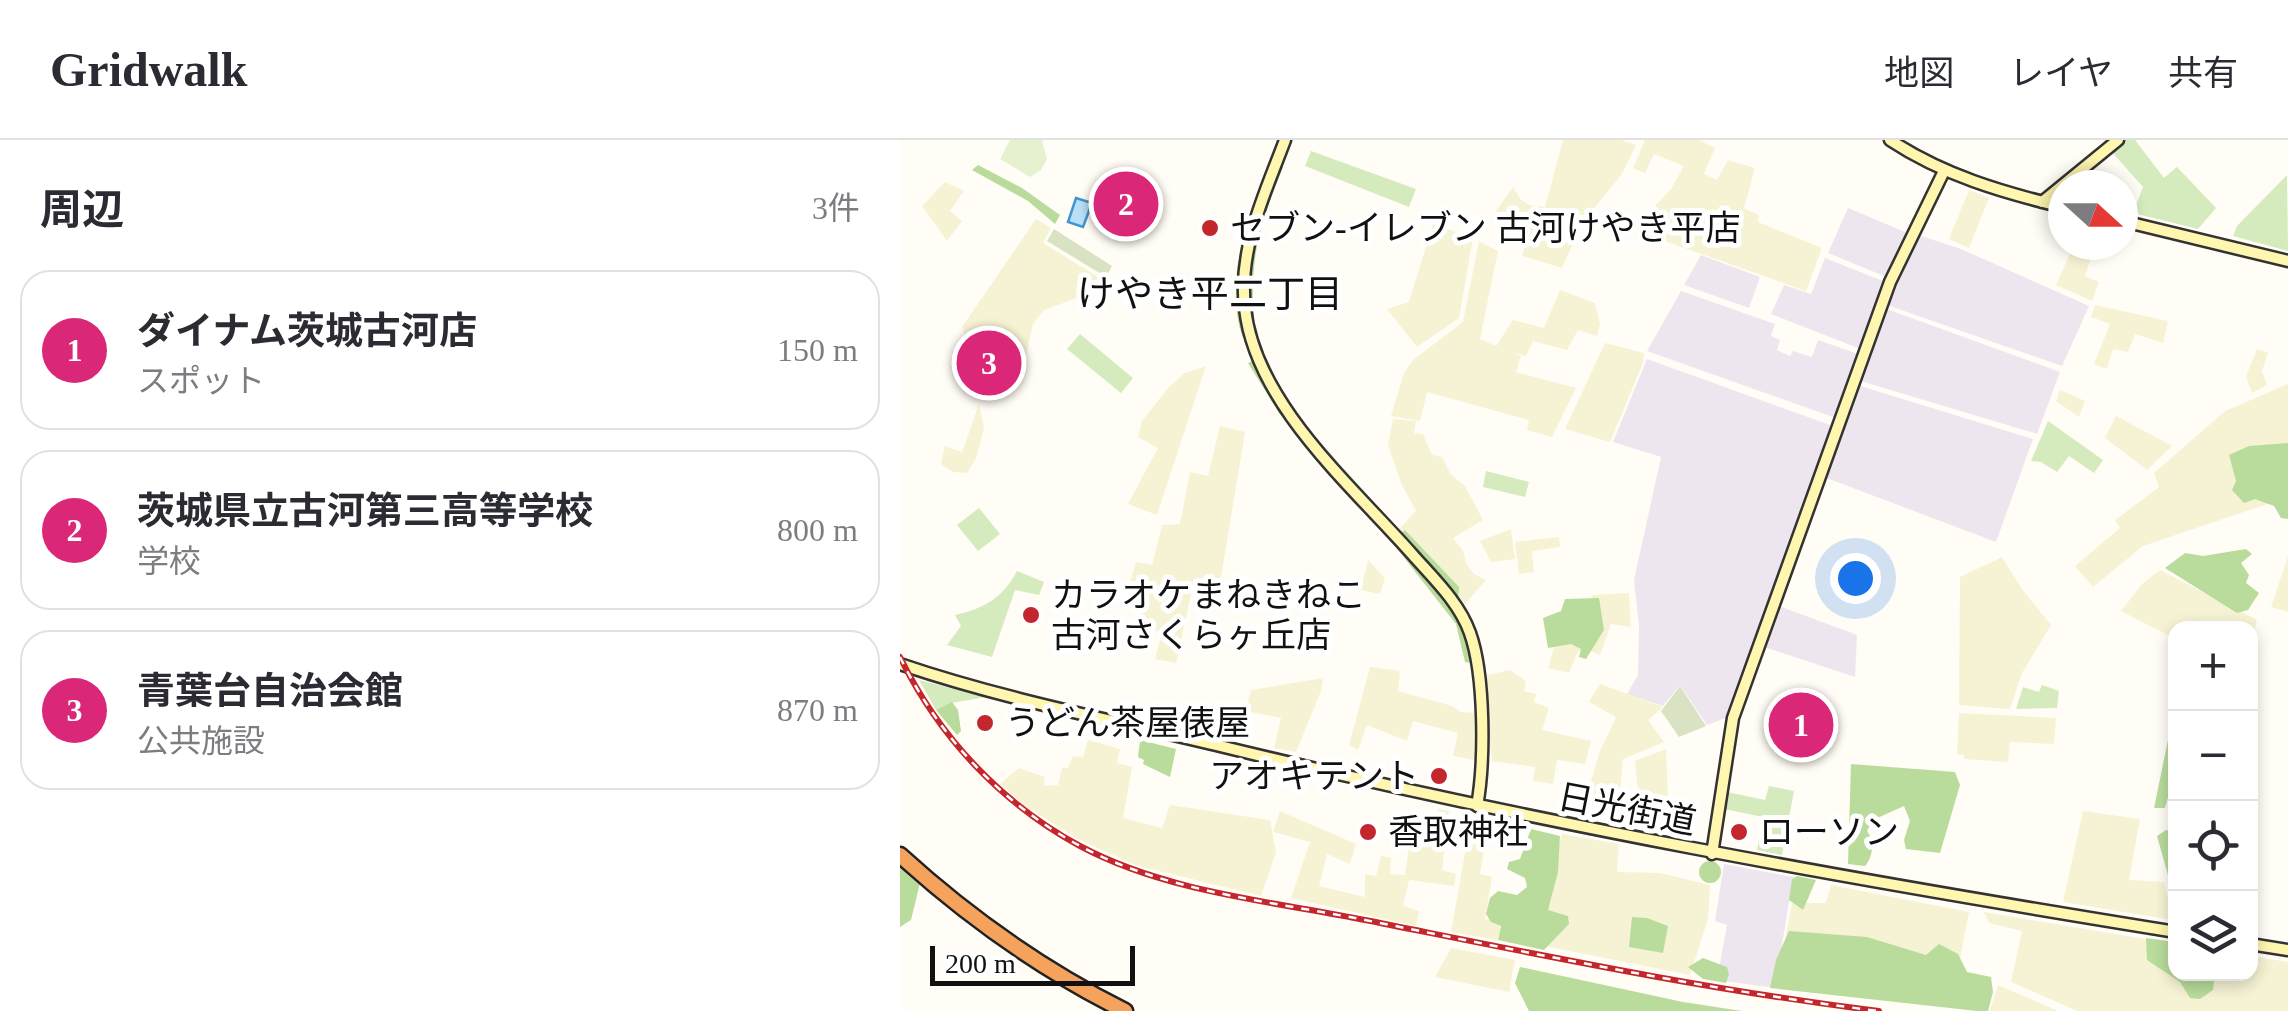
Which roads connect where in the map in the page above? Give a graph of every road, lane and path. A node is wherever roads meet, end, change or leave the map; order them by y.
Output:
1 (1286, 140) edge
2 (1890, 140) edge
3 (2118, 140) edge
4 (1944, 171) junction
5 (2042, 202) junction
6 (2048, 203) edge
7 (2138, 225) edge
8 (2288, 261) edge
9 (900, 664) edge
10 (1477, 806) junction
11 (1712, 854) junction
12 (900, 855) edge
13 (2168, 931) edge
14 (2258, 945) edge
15 (2288, 950) edge
16 (1125, 1011) edge

1 - 10 street
2 - 4 street
3 - 5 street
4 - 5 street
4 - 11 street
5 - 6 street
7 - 8 street
9 - 10 street, 日光街道
10 - 11 street, 日光街道
11 - 13 street, 日光街道
12 - 16 highway
14 - 15 street

